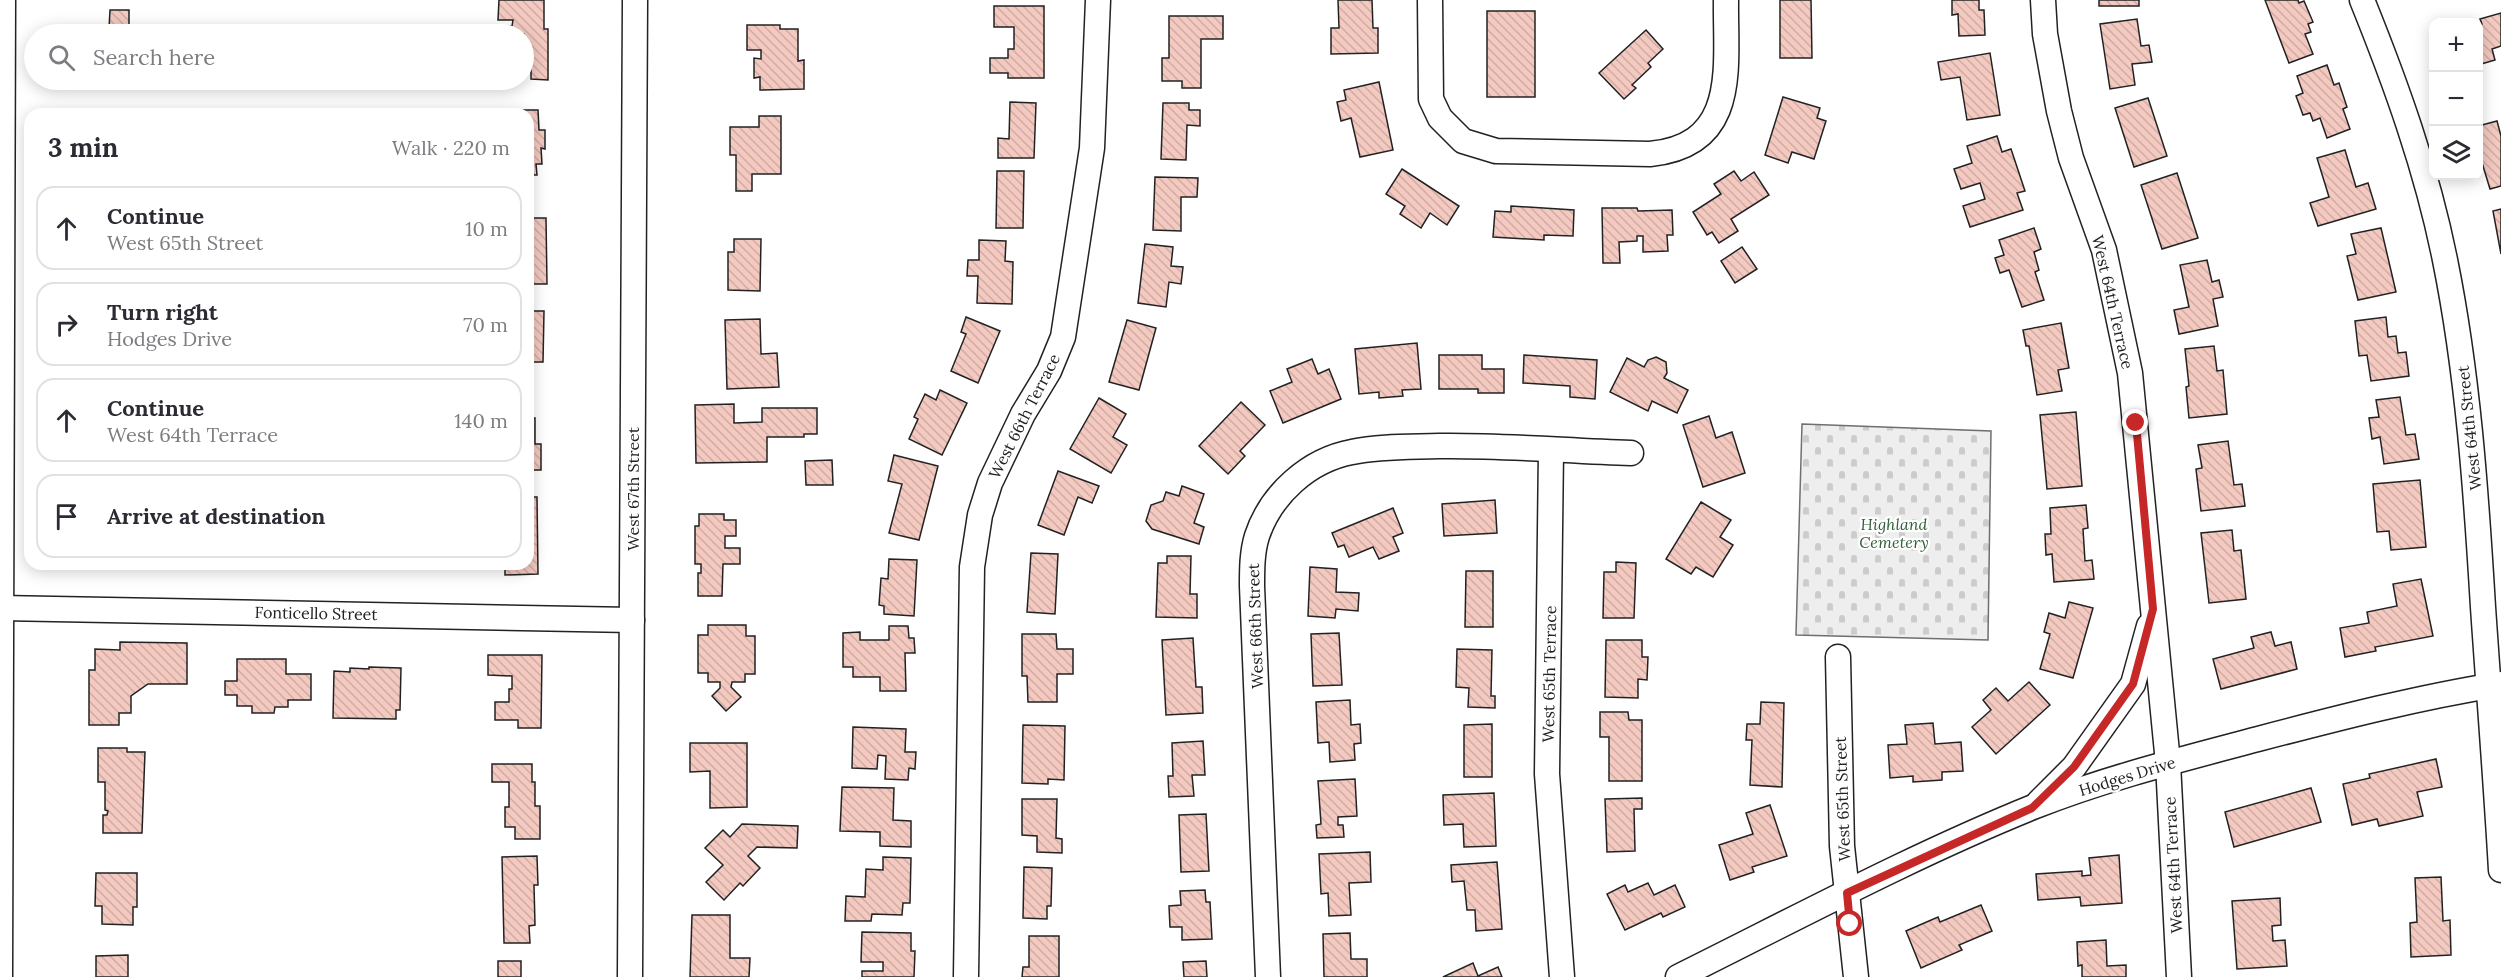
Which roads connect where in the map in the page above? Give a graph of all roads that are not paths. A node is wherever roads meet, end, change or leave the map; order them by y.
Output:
1 (3, 0) edge
2 (635, 0) edge
3 (1098, 0) edge
4 (1430, 0) edge
5 (1726, 0) edge
6 (2043, 0) edge
7 (2371, 4) edge
8 (1551, 450) junction
9 (1631, 453) dead end
10 (1, 609) edge
11 (2153, 609) junction
12 (632, 620) junction
13 (1838, 657) dead end
14 (2495, 685) edge
15 (2168, 763) junction
16 (2032, 808) junction
17 (2501, 870) edge
18 (1847, 893) junction
19 (0, 977) edge
20 (630, 977) edge
21 (966, 977) edge
22 (1268, 977) edge
23 (1562, 977) edge
24 (1678, 977) edge
25 (1856, 977) edge
26 (2180, 977) edge

1 - 10 street
2 - 12 street, West 67th Street
3 - 21 street, West 66th Terrace
4 - 5 street
6 - 11 street, West 64th Terrace
7 - 14 street, West 64th Street
8 - 9 street
8 - 22 street, West 66th Street
8 - 23 street, West 65th Terrace
10 - 12 street, Fonticello Street
10 - 19 street
11 - 15 street, West 64th Terrace
11 - 16 street, West 64th Terrace
12 - 20 street, West 67th Street
13 - 18 street, West 65th Street
14 - 15 street, Hodges Drive
14 - 17 street, West 64th Street
15 - 16 street, Hodges Drive
15 - 26 street, West 64th Terrace
16 - 18 street, Hodges Drive
18 - 24 street, Hodges Drive
18 - 25 street, West 65th Street

